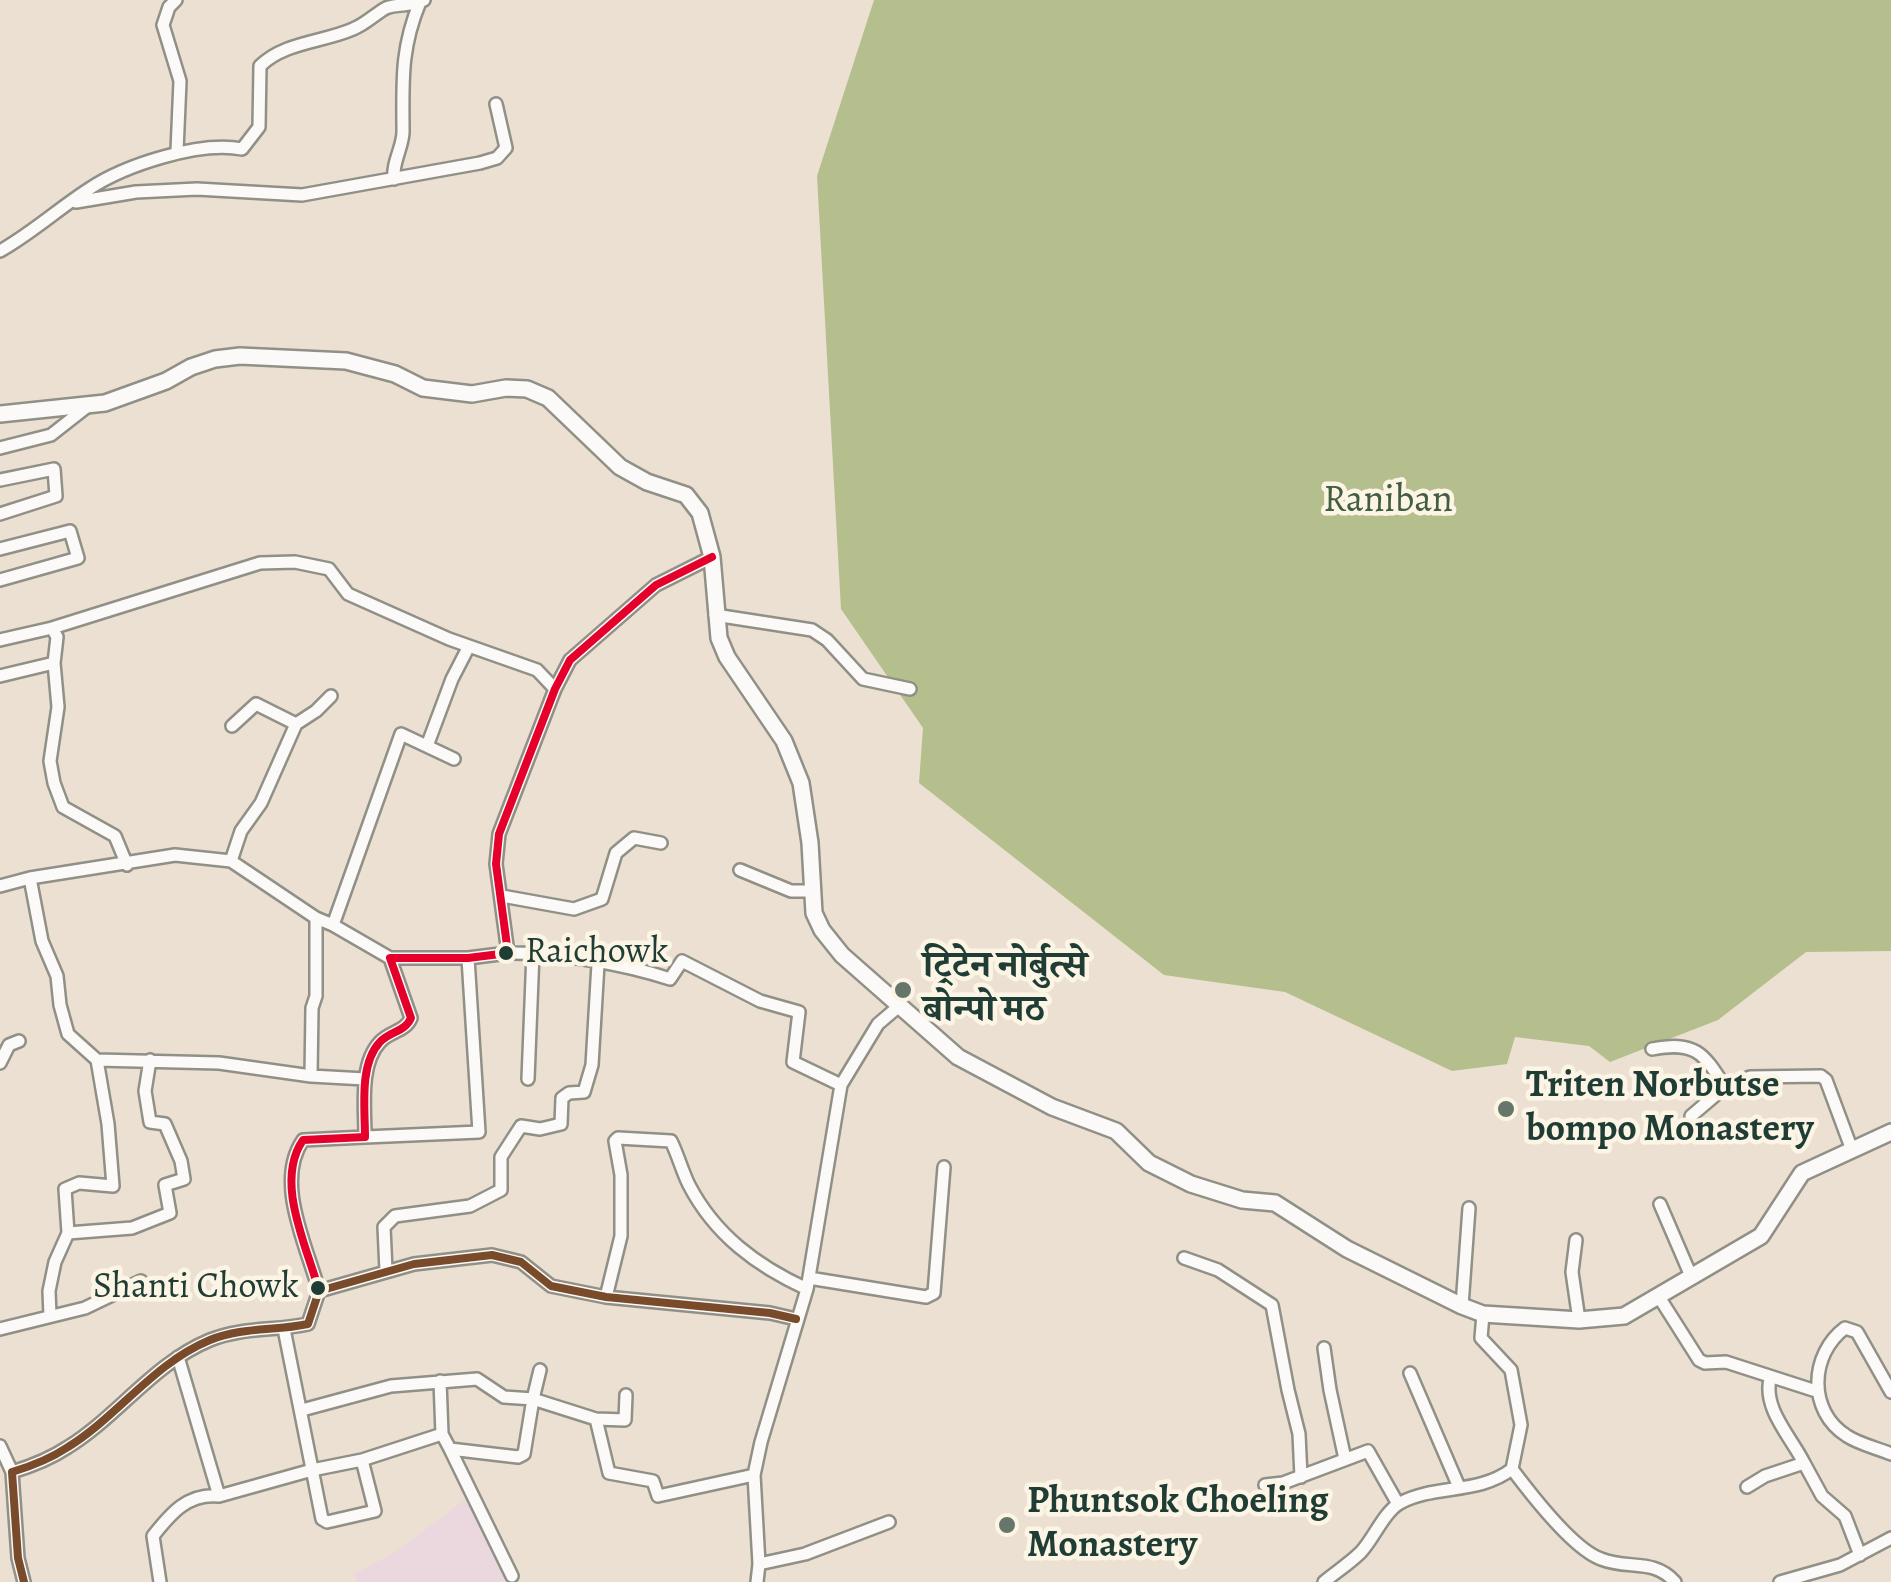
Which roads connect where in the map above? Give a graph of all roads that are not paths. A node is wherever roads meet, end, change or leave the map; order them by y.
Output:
1 (176, 0) edge
2 (422, 1) edge
3 (496, 104) dead end
4 (178, 151) junction
5 (394, 179) junction
6 (72, 202) junction
7 (0, 251) edge
8 (88, 406) junction
9 (0, 414) edge
10 (0, 448) edge
11 (0, 480) edge
12 (0, 514) edge
13 (0, 550) edge
14 (712, 557) junction
15 (0, 580) edge
16 (715, 615) junction
17 (52, 628) junction
18 (0, 640) edge
19 (469, 646) junction
20 (54, 663) junction
21 (0, 676) edge
22 (555, 689) junction
23 (910, 689) dead end
24 (332, 696) dead end
25 (296, 724) junction
26 (232, 726) dead end
27 (427, 746) junction
28 (454, 759) dead end
29 (661, 843) dead end
30 (232, 861) junction
31 (127, 865) junction
32 (740, 870) dead end
33 (30, 878) junction
34 (0, 886) edge
35 (811, 891) junction
36 (502, 896) junction
37 (316, 918) junction
38 (334, 925) junction
39 (533, 952) junction
40 (508, 953) junction
41 (390, 958) junction
42 (468, 958) junction
43 (598, 964) junction
44 (898, 1007) junction
45 (19, 1041) dead end
46 (1652, 1049) dead end
47 (97, 1060) junction
48 (150, 1060) junction
49 (0, 1063) edge
50 (310, 1076) junction
51 (365, 1079) junction
52 (528, 1079) dead end
53 (841, 1085) junction
54 (1726, 1087) junction
55 (1691, 1116) dead end
56 (1891, 1132) edge
57 (364, 1137) junction
58 (1852, 1150) junction
59 (944, 1167) dead end
60 (1660, 1204) dead end
61 (1469, 1208) dead end
62 (68, 1234) junction
63 (1576, 1240) dead end
64 (1184, 1258) dead end
65 (386, 1272) junction
66 (1691, 1276) junction
67 (141, 1281) dead end
68 (808, 1284) junction
69 (319, 1292) junction
70 (606, 1297) junction
71 (1659, 1297) junction
72 (1462, 1306) junction
73 (1483, 1314) junction
74 (50, 1316) junction
75 (796, 1319) junction
76 (1579, 1320) junction
77 (0, 1329) edge
78 (284, 1329) junction
79 (1324, 1348) dead end
80 (178, 1357) junction
81 (540, 1370) dead end
82 (1410, 1373) dead end
83 (1770, 1378) junction
84 (440, 1381) junction
85 (1816, 1391) junction
86 (1891, 1392) edge
87 (626, 1395) dead end
88 (532, 1399) junction
89 (302, 1410) junction
90 (596, 1419) junction
91 (442, 1434) junction
92 (0, 1446) edge
93 (450, 1449) junction
94 (1891, 1454) edge
95 (1345, 1459) junction
96 (362, 1460) junction
97 (1804, 1463) junction
98 (1512, 1469) junction
99 (312, 1470) junction
100 (12, 1472) junction
101 (754, 1475) junction
102 (1301, 1477) junction
103 (1265, 1485) dead end
104 (1459, 1487) junction
105 (1746, 1487) dead end
106 (219, 1496) junction
107 (1398, 1504) junction
108 (889, 1522) dead end
109 (17, 1530) junction
110 (0, 1532) edge
111 (1891, 1538) edge
112 (1860, 1555) junction
113 (759, 1564) junction
114 (512, 1576) dead end
115 (24, 1582) edge
116 (160, 1582) edge
117 (756, 1582) edge
118 (1324, 1582) edge
119 (1675, 1582) edge
120 (1780, 1582) edge

1 - 4 street
2 - 4 street
2 - 5 street
3 - 5 street
4 - 6 street
5 - 6 street
6 - 7 street
8 - 9 street
8 - 10 street
8 - 14 street
11 - 12 street
13 - 15 street
14 - 16 street
14 - 22 street
16 - 23 street
16 - 35 street
17 - 18 street
17 - 19 street
17 - 20 street
19 - 22 street
19 - 27 street
20 - 21 street
20 - 31 street
22 - 36 street
24 - 25 street
25 - 26 street
25 - 30 street
27 - 28 street
27 - 38 street
29 - 36 street
30 - 31 street
30 - 37 street
31 - 33 street
32 - 35 street
33 - 34 street
33 - 47 street
35 - 44 street
36 - 40 street
37 - 38 street
37 - 50 street
38 - 41 street
39 - 40 street
39 - 43 street
39 - 52 street
40 - 42 street
41 - 42 street
41 - 51 street
42 - 57 street
43 - 53 street
43 - 65 street
44 - 53 street
44 - 72 street
45 - 49 street
46 - 54 street
47 - 48 street
47 - 62 street
48 - 50 street
48 - 62 street
50 - 51 street
51 - 57 street
53 - 68 street
54 - 55 street
54 - 58 street
56 - 58 street
57 - 69 street
58 - 66 street
59 - 68 street
60 - 66 street
61 - 72 street
62 - 74 street
63 - 76 street
64 - 102 street
65 - 69 street
65 - 70 street
66 - 71 street
67 - 74 street
68 - 70 street
68 - 75 street
69 - 78 street
70 - 75 street
71 - 76 street
71 - 83 street
72 - 73 street
73 - 76 street
73 - 98 street
74 - 77 street
75 - 101 street
78 - 80 street
78 - 89 street
79 - 95 street
80 - 100 street
80 - 106 street
81 - 88 street
82 - 104 street
83 - 85 street
83 - 97 street
84 - 88 street
84 - 89 street
84 - 91 street
85 - 86 street
85 - 94 street
87 - 90 street
88 - 90 street
88 - 93 street
89 - 99 street
90 - 101 street
91 - 93 street
91 - 96 street
92 - 100 street
93 - 114 street
95 - 102 street
95 - 107 street
96 - 99 street
96 - 99 street
97 - 105 street
97 - 112 street
98 - 104 street
98 - 119 street
99 - 106 street
100 - 109 street
101 - 113 street
102 - 103 street
104 - 107 street
106 - 116 street
107 - 118 street
108 - 113 street
109 - 110 street
109 - 115 street
111 - 112 street
112 - 120 street
113 - 117 street

